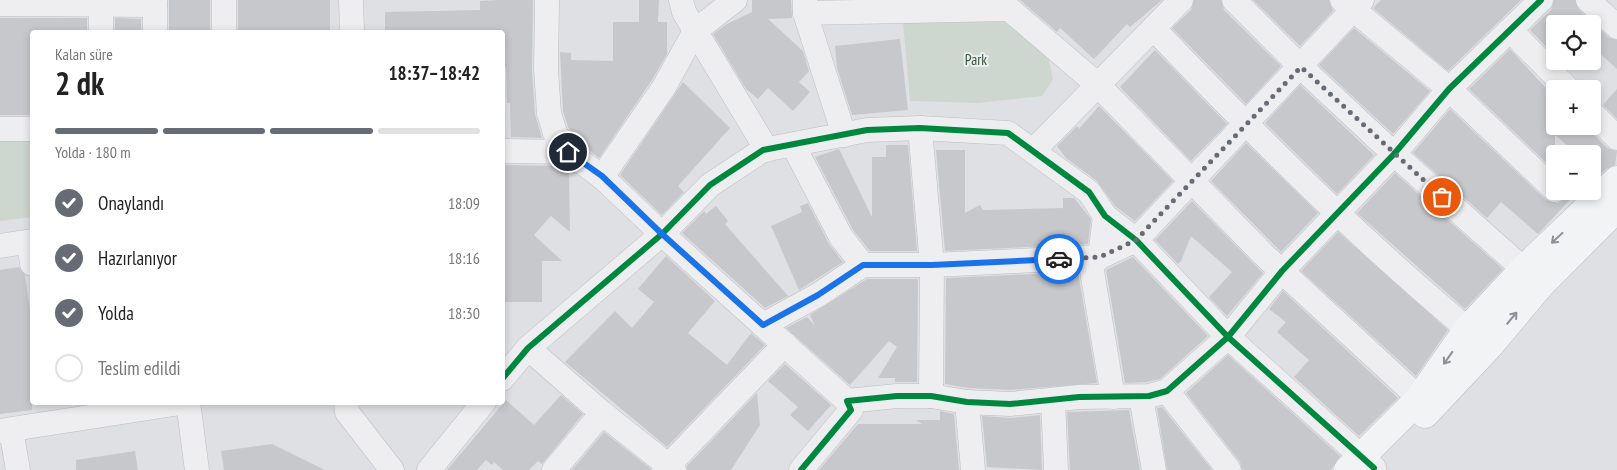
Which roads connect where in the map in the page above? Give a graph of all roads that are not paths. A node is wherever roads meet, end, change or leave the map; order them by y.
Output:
1 (224, 0) edge
2 (351, 0) edge
3 (547, 0) edge
4 (682, 0) edge
5 (735, 0) edge
6 (1181, 0) edge
7 (1234, 0) edge
8 (1541, 0) edge
9 (1588, 0) edge
10 (155, 3) edge
11 (1353, 3) edge
12 (0, 4) edge
13 (101, 5) junction
14 (805, 7) edge
15 (1617, 27) edge
16 (1154, 29) junction
17 (101, 30) edge
18 (155, 30) edge
19 (224, 30) edge
20 (352, 30) edge
21 (1510, 30) junction
22 (695, 31) junction
23 (1301, 67) junction
24 (1559, 80) edge
25 (1098, 84) junction
26 (1449, 89) junction
27 (1601, 122) edge
28 (1246, 125) junction
29 (920, 128) junction
30 (0, 129) edge
31 (30, 130) edge
32 (844, 135) junction
33 (1617, 138) edge
34 (793, 145) junction
35 (767, 150) junction
36 (1034, 150) junction
37 (505, 151) edge
38 (568, 152) junction
39 (1394, 154) junction
40 (602, 176) junction
41 (1617, 180) edge
42 (1546, 181) edge
43 (1192, 182) junction
44 (1566, 200) edge
45 (1617, 208) edge
46 (1339, 214) junction
47 (1105, 216) junction
48 (1590, 222) junction
49 (662, 234) junction
50 (1136, 240) junction
51 (0, 246) edge
52 (30, 249) edge
53 (1100, 257) junction
54 (863, 265) junction
55 (932, 265) junction
56 (1282, 271) junction
57 (1533, 277) junction
58 (763, 325) junction
59 (1468, 329) junction
60 (1228, 337) junction
61 (785, 344) junction
62 (1489, 346) junction
63 (528, 348) junction
64 (505, 375) edge
65 (1167, 391) junction
66 (932, 396) junction
67 (1114, 397) junction
68 (1141, 397) junction
69 (1053, 400) junction
70 (847, 401) junction
71 (967, 402) junction
72 (1425, 404) junction
73 (151, 405) edge
74 (187, 405) edge
75 (346, 405) edge
76 (482, 405) edge
77 (58, 412) edge
78 (602, 413) junction
79 (6, 430) edge
80 (1364, 466) edge
81 (669, 468) edge
82 (388, 469) edge
83 (18, 470) edge
84 (198, 470) edge
85 (429, 470) edge
86 (554, 470) edge
87 (801, 470) edge
88 (973, 470) edge
89 (1056, 470) edge
90 (1154, 470) edge
91 (1229, 470) edge

1 - 19 street
2 - 20 street
3 - 38 street
4 - 22 street
5 - 22 street
6 - 16 street
7 - 23 street
8 - 21 street
9 - 15 street
10 - 13 street
10 - 18 street
11 - 23 street
11 - 26 street
12 - 13 street
13 - 17 street
14 - 25 street
14 - 32 street
16 - 25 street
16 - 28 street
21 - 24 street
21 - 26 street
22 - 35 street
22 - 40 street
23 - 28 street
23 - 39 street
25 - 36 street
25 - 43 street
26 - 39 street
26 - 42 street
27 - 33 street
28 - 43 street
28 - 46 street
29 - 32 street
29 - 36 street
29 - 55 street
30 - 31 street
32 - 34 street
34 - 35 street
34 - 54 street
35 - 49 street
36 - 47 street
37 - 38 street
38 - 40 street
39 - 46 street
39 - 57 street
40 - 49 street
41 - 48 main road
43 - 50 street
43 - 56 street
44 - 48 street
45 - 48 main road
46 - 56 street
46 - 59 street
47 - 50 street
47 - 53 street
48 - 57 main road
49 - 58 street
49 - 63 street
50 - 53 street
50 - 60 street
51 - 52 street
53 - 55 street
53 - 67 street
54 - 55 street
54 - 58 street
55 - 66 street
56 - 60 street
56 - 72 street
57 - 59 main road
62 -> 57 main road
58 - 61 street
59 - 62 street
59 -> 72 main road
60 - 65 street
60 - 80 street
61 - 70 street
61 - 81 street
62 - 72 main road
63 - 64 street
63 - 78 street
65 - 68 street
65 - 91 street
66 - 70 street
66 - 71 street
67 - 68 street
67 - 69 street
68 - 90 street
69 - 71 street
69 - 89 street
70 - 87 street
71 - 88 street
72 - 80 main road
73 - 77 street
74 - 84 street
75 - 82 street
76 - 85 street
77 - 79 street
78 - 81 street
78 - 86 street
79 - 83 street

